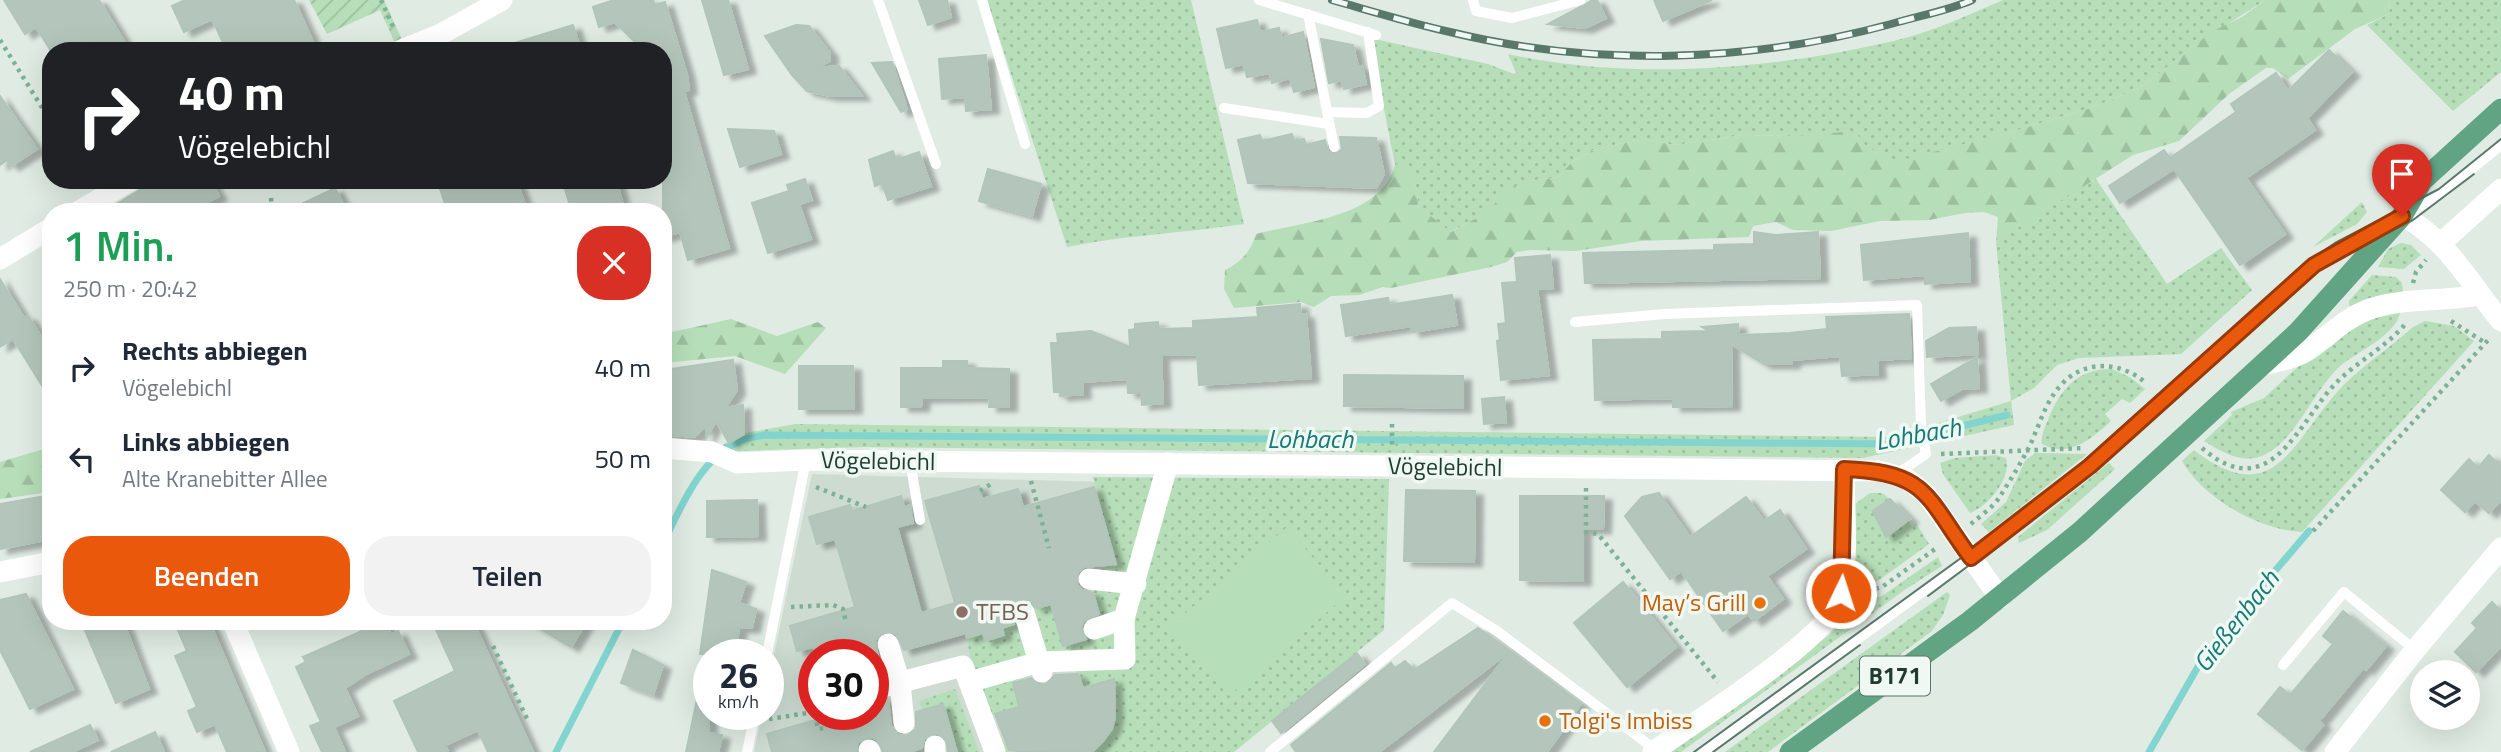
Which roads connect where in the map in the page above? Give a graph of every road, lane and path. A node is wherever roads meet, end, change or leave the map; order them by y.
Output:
1 (381, 0) edge
2 (502, 0) edge
3 (878, 0) edge
4 (982, 0) edge
5 (1259, 0) edge
6 (1473, 0) edge
7 (1581, 0) edge
8 (1308, 14) junction
9 (0, 40) edge
10 (398, 42) edge
11 (422, 42) edge
12 (42, 108) edge
13 (1224, 108) dead end
14 (2501, 108) edge
15 (1328, 118) junction
16 (1025, 145) dead end
17 (2501, 145) edge
18 (1334, 147) dead end
19 (936, 164) dead end
20 (117, 189) edge
21 (2501, 189) edge
22 (271, 198) dead end
23 (92, 203) edge
24 (271, 203) edge
25 (2402, 216) junction
26 (42, 233) edge
27 (2440, 244) junction
28 (0, 259) edge
29 (2479, 295) junction
30 (2417, 318) dead end
31 (2447, 319) dead end
32 (2501, 321) edge
33 (1575, 322) dead end
34 (2264, 365) junction
35 (2147, 384) dead end
36 (1392, 426) dead end
37 (2199, 445) dead end
38 (2088, 446) dead end
39 (2028, 448) junction
40 (672, 449) edge
41 (1392, 450) dead end
42 (1926, 454) junction
43 (806, 460) junction
44 (910, 461) junction
45 (1026, 462) junction
46 (1168, 463) junction
47 (1586, 469) junction
48 (1844, 469) junction
49 (1896, 474) junction
50 (802, 481) junction
51 (866, 507) dead end
52 (919, 520) dead end
53 (2313, 531) dead end
54 (1049, 548) dead end
55 (2501, 548) edge
56 (1971, 558) junction
57 (42, 564) edge
58 (0, 572) edge
59 (1089, 579) dead end
60 (1136, 584) junction
61 (2000, 598) junction
62 (776, 609) junction
63 (1024, 612) dead end
64 (1124, 619) junction
65 (846, 622) dead end
66 (1094, 629) dead end
67 (236, 630) edge
68 (772, 639) edge
69 (494, 646) dead end
70 (2415, 650) junction
71 (1020, 651) dead end
72 (889, 652) edge
73 (2283, 666) dead end
74 (1041, 667) junction
75 (969, 682) junction
76 (893, 684) junction
77 (1730, 697) junction
78 (528, 721) dead end
79 (904, 723) dead end
80 (752, 730) edge
81 (750, 750) edge
82 (1654, 751) edge
83 (289, 752) edge
84 (995, 752) edge
85 (1270, 752) edge
86 (1703, 752) edge
87 (1790, 752) edge
88 (2335, 752) edge

1 - 10 path
2 - 11 street
3 - 19 lane
4 - 16 lane
5 - 8 lane
6 - 7 lane
8 - 15 lane
8 - 15 lane
9 - 12 path
13 - 15 lane
14 - 25 main road, B171
15 - 18 lane
17 - 25 lane
20 - 23 street
21 - 27 street
22 - 24 path
25 - 27 street
25 - 34 main road, B171
25 - 56 lane
26 - 28 street
27 - 29 street
29 - 32 street
29 - 34 street
30 - 37 path
31 - 53 path
33 - 42 lane
34 - 61 main road, B171
35 - 39 path
36 - 41 path
38 - 39 path
39 - 42 path
40 - 43 street, Vögelebichl
42 - 49 lane
43 - 44 street, Vögelebichl
43 - 50 lane
44 - 45 street, Vögelebichl
44 - 52 lane
45 - 46 street, Vögelebichl
45 - 54 path
46 - 47 street, Vögelebichl
46 - 60 street
47 - 48 street, Vögelebichl
47 - 77 path
48 - 49 street, Vögelebichl
48 - 77 street
49 - 56 street, Vögelebichl
50 - 51 path
50 - 62 lane
55 - 70 street
56 - 61 street, Vögelebichl
56 - 86 lane
57 - 58 street
59 - 60 street
60 - 64 street
61 - 87 main road, B171
62 - 65 path
62 - 68 lane
63 - 74 street
64 - 66 street
64 - 74 street
67 - 83 street
69 - 78 path
70 - 73 lane
70 - 88 street
71 - 74 street
72 - 76 street
74 - 75 street
75 - 76 street
75 - 84 street
76 - 79 street
77 - 82 street
80 - 81 lane
82 - 85 lane

